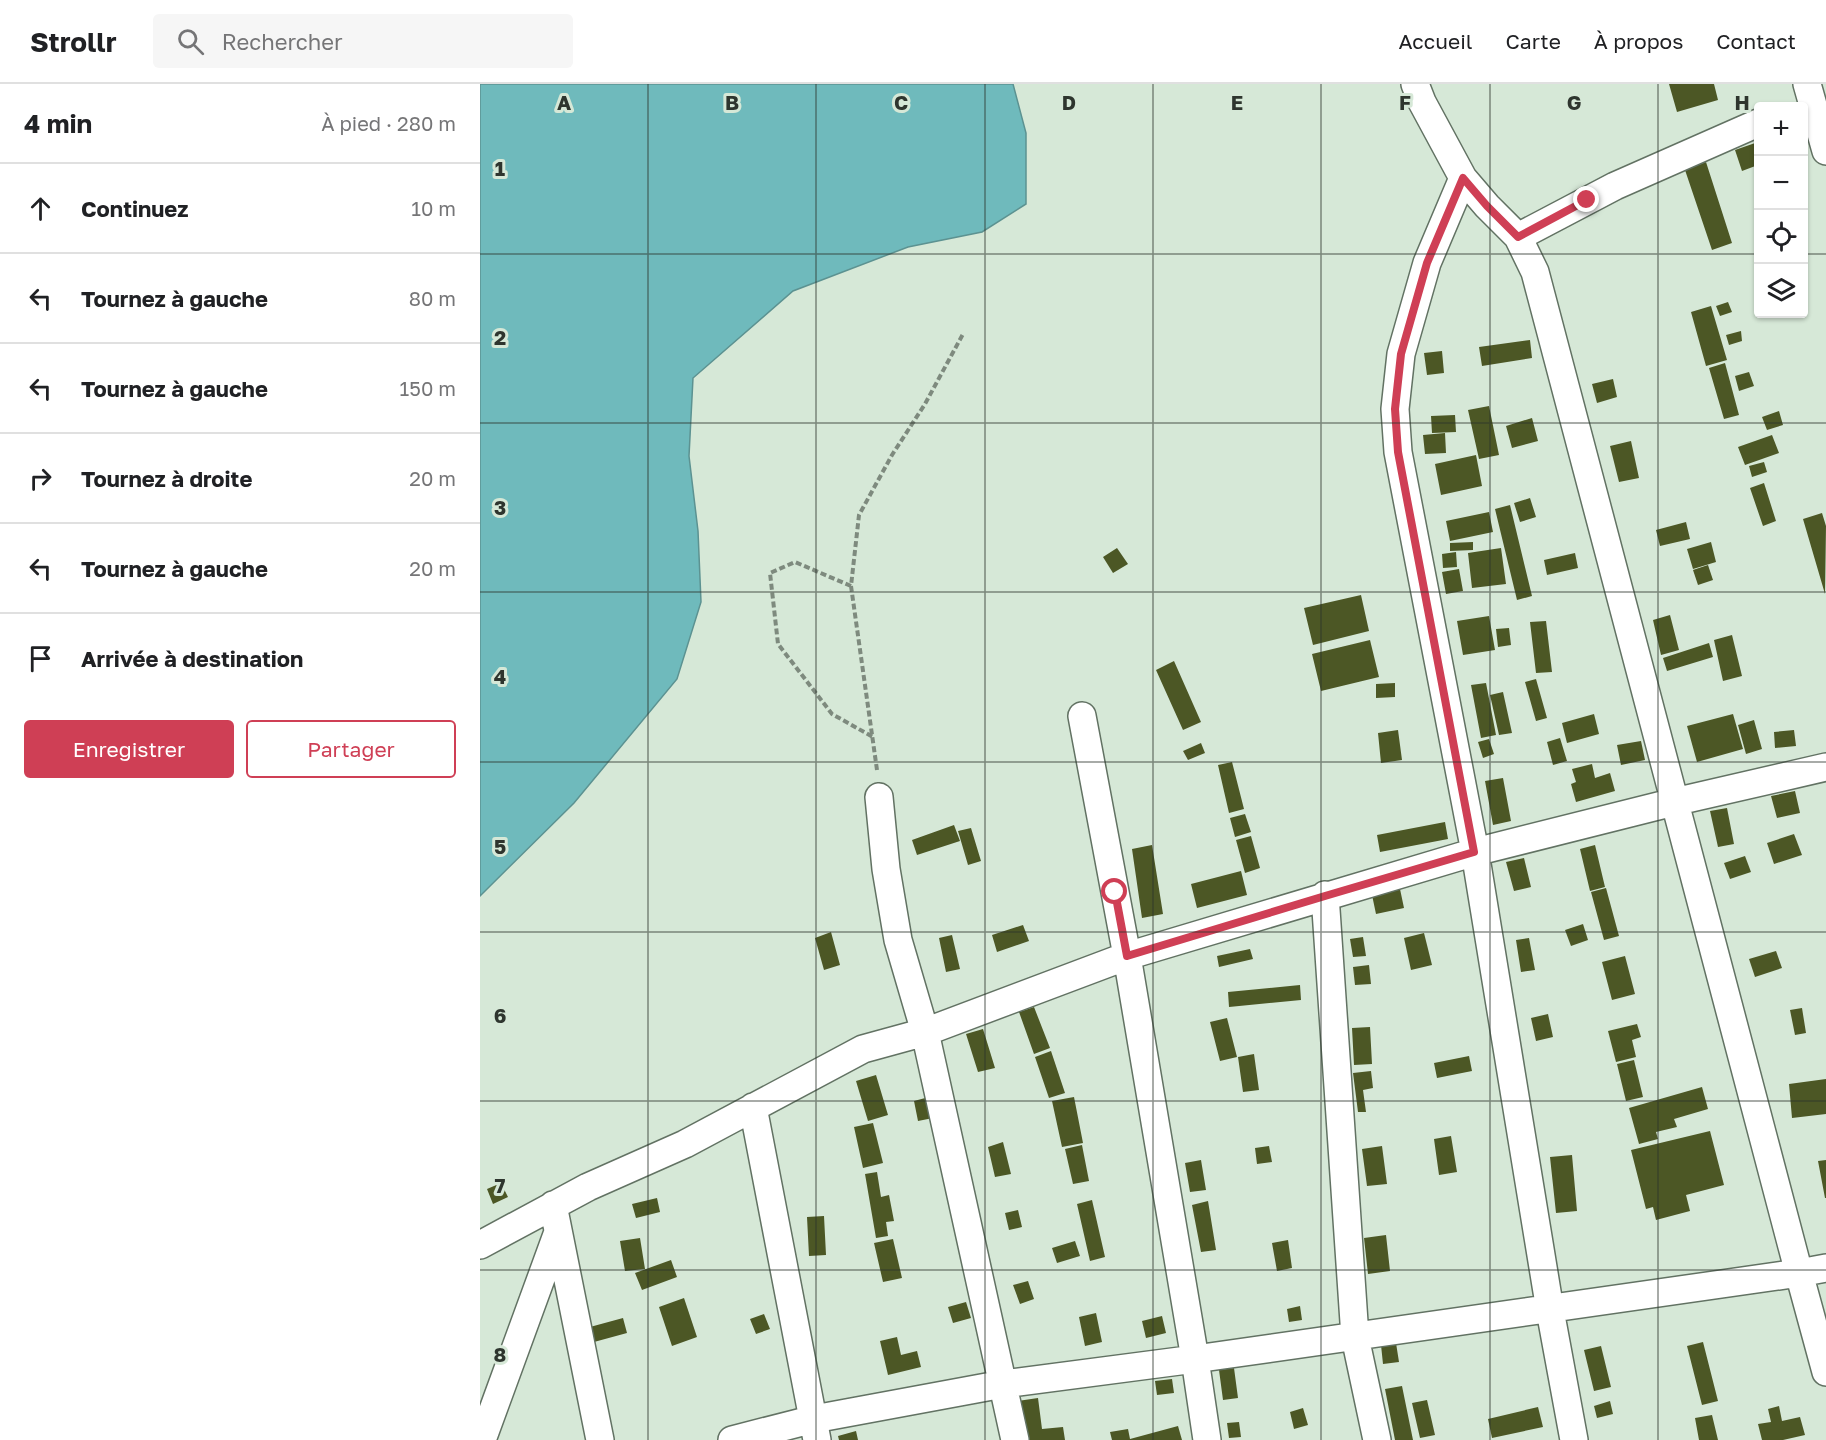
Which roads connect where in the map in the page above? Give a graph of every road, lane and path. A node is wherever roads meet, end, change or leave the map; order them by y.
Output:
1 (1415, 84) edge
2 (1805, 97) edge
3 (1754, 125) edge
4 (1826, 151) edge
5 (1463, 178) junction
6 (1518, 237) junction
7 (963, 334) dead end
8 (851, 586) junction
9 (1082, 716) dead end
10 (873, 738) junction
11 (1826, 767) edge
12 (879, 798) joint
13 (1674, 801) junction
14 (1474, 852) junction
15 (1325, 896) junction
16 (1127, 956) junction
17 (925, 1032) junction
18 (753, 1107) junction
19 (553, 1205) junction
20 (558, 1232) junction
21 (480, 1245) edge
22 (1826, 1268) edge
23 (1799, 1273) junction
24 (1550, 1310) junction
25 (1355, 1337) junction
26 (1195, 1359) junction
27 (1826, 1372) edge
28 (1003, 1384) junction
29 (815, 1430) edge
30 (482, 1440) edge
31 (600, 1440) edge
32 (732, 1440) edge
33 (1014, 1440) edge
34 (1207, 1440) edge
35 (1377, 1440) edge
36 (1574, 1440) edge

1 - 5 street
2 - 4 street
3 - 6 street
5 - 6 street
5 - 14 street
6 - 13 street
7 - 8 path
8 - 10 path
8 - 10 path
9 - 16 street
10 - 12 path
11 - 13 street
12 - 17 street
13 - 14 street
13 - 23 street
14 - 15 street
14 - 24 street
15 - 16 street
15 - 25 street
16 - 17 street
16 - 26 street
17 - 18 street
17 - 28 street
18 - 19 street
18 - 29 street
19 - 20 street
19 - 21 street
20 - 30 street
20 - 31 street
22 - 23 street
23 - 24 street
23 - 27 street
24 - 25 street
24 - 36 street
25 - 26 street
25 - 35 street
26 - 28 street
26 - 34 street
28 - 29 street
28 - 33 street
29 - 32 street

